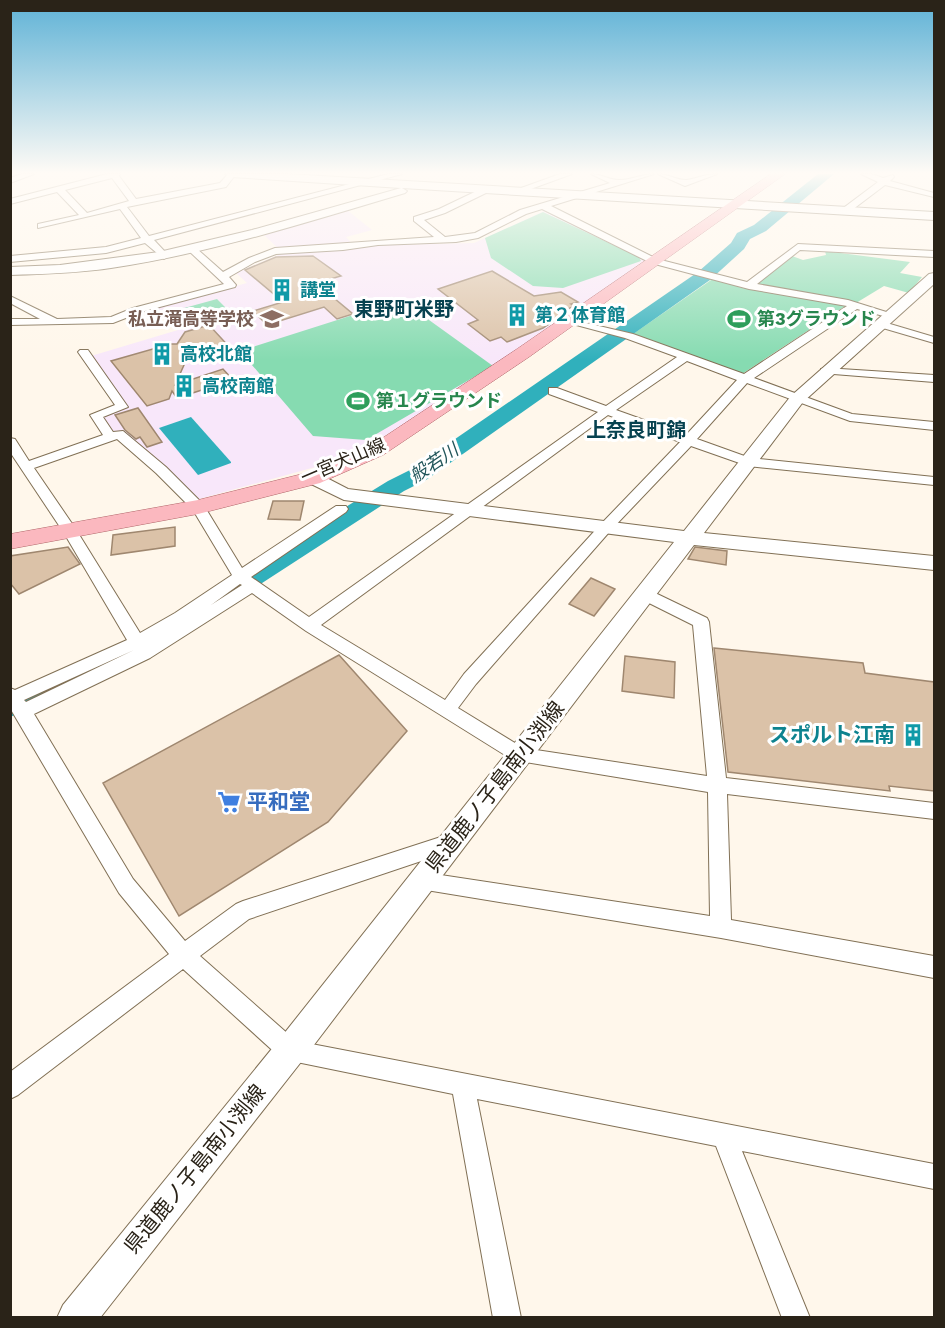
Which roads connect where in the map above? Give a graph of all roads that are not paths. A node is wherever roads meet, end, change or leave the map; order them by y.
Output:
1 (145, 236) edge
2 (159, 236) edge
3 (242, 236) edge
4 (437, 236) edge
5 (469, 236) edge
6 (603, 236) edge
7 (690, 236) edge
8 (147, 239) junction
9 (441, 239) junction
10 (193, 250) junction
11 (934, 255) edge
12 (164, 256) junction
13 (10, 259) edge
14 (654, 261) junction
15 (10, 271) edge
16 (222, 277) junction
17 (931, 283) edge
18 (748, 286) junction
19 (10, 299) edge
20 (855, 305) junction
21 (886, 319) junction
22 (569, 320) junction
23 (10, 322) edge
24 (55, 322) junction
25 (934, 340) edge
26 (84, 352) dead end
27 (685, 357) junction
28 (825, 371) junction
29 (744, 379) junction
30 (934, 379) edge
31 (553, 391) dead end
32 (797, 399) junction
33 (608, 410) junction
34 (934, 426) edge
35 (110, 437) junction
36 (689, 440) junction
37 (10, 442) edge
38 (748, 462) junction
39 (26, 466) junction
40 (313, 478) junction
41 (934, 482) edge
42 (198, 507) junction
43 (341, 509) dead end
44 (470, 511) junction
45 (606, 527) junction
46 (70, 531) junction
47 (691, 538) junction
48 (10, 542) edge
49 (934, 563) edge
50 (247, 581) junction
51 (646, 596) junction
52 (310, 625) junction
53 (140, 648) junction
54 (15, 701) edge
55 (447, 710) junction
56 (519, 755) junction
57 (717, 785) junction
58 (934, 811) edge
59 (451, 843) junction
60 (421, 881) junction
61 (721, 928) junction
62 (183, 955) junction
63 (934, 967) edge
64 (290, 1051) junction
65 (463, 1086) junction
66 (10, 1087) edge
67 (724, 1136) junction
68 (934, 1176) edge
69 (76, 1317) edge
70 (507, 1317) edge
71 (796, 1317) edge

1 - 8 street
2 - 8 street
3 - 10 street
4 - 9 street
5 - 9 street
6 - 14 street
7 - 14 main road, 一宮犬山線
8 - 12 street
8 - 13 street
9 - 16 street
10 - 12 street
10 - 16 street
11 - 18 street
12 - 15 street
14 - 18 street
14 - 22 main road, 一宮犬山線
16 - 24 street
17 - 21 street, 県道鹿ノ子島南小渕線
18 - 20 street
19 - 24 street
20 - 21 street
20 - 29 street
21 - 25 street
21 - 28 street, 県道鹿ノ子島南小渕線
22 - 27 street
22 - 40 main road, 一宮犬山線
23 - 24 street
26 - 35 street
27 - 29 street
27 - 33 street
28 - 30 street
28 - 32 street, 県道鹿ノ子島南小渕線
29 - 32 street
29 - 36 street
31 - 33 street
32 - 34 street
32 - 38 street, 県道鹿ノ子島南小渕線
33 - 36 street
33 - 44 street
35 - 39 street
35 - 42 street
36 - 38 street
36 - 45 street
37 - 39 street
38 - 41 street
38 - 47 street, 県道鹿ノ子島南小渕線
39 - 46 street
40 - 42 main road, 一宮犬山線
40 - 44 street
42 - 46 main road, 一宮犬山線
42 - 50 street
43 - 50 street
44 - 45 street
44 - 52 street
45 - 47 street
45 - 55 street
46 - 48 main road, 一宮犬山線
46 - 53 street
47 - 49 street
47 - 51 street, 県道鹿ノ子島南小渕線
50 - 52 street
50 - 53 street
51 - 56 street, 県道鹿ノ子島南小渕線
51 - 57 street
52 - 55 street
53 - 54 street
54 - 62 street
55 - 56 street
56 - 57 street
56 - 59 street, 県道鹿ノ子島南小渕線
57 - 58 street
57 - 61 street
59 - 60 street, 県道鹿ノ子島南小渕線
59 - 62 street
60 - 61 street
60 - 64 street, 県道鹿ノ子島南小渕線
61 - 63 street
62 - 64 street
62 - 66 street
64 - 65 street
64 - 69 street, 県道鹿ノ子島南小渕線
65 - 67 street
65 - 70 street
67 - 68 street
67 - 71 street

